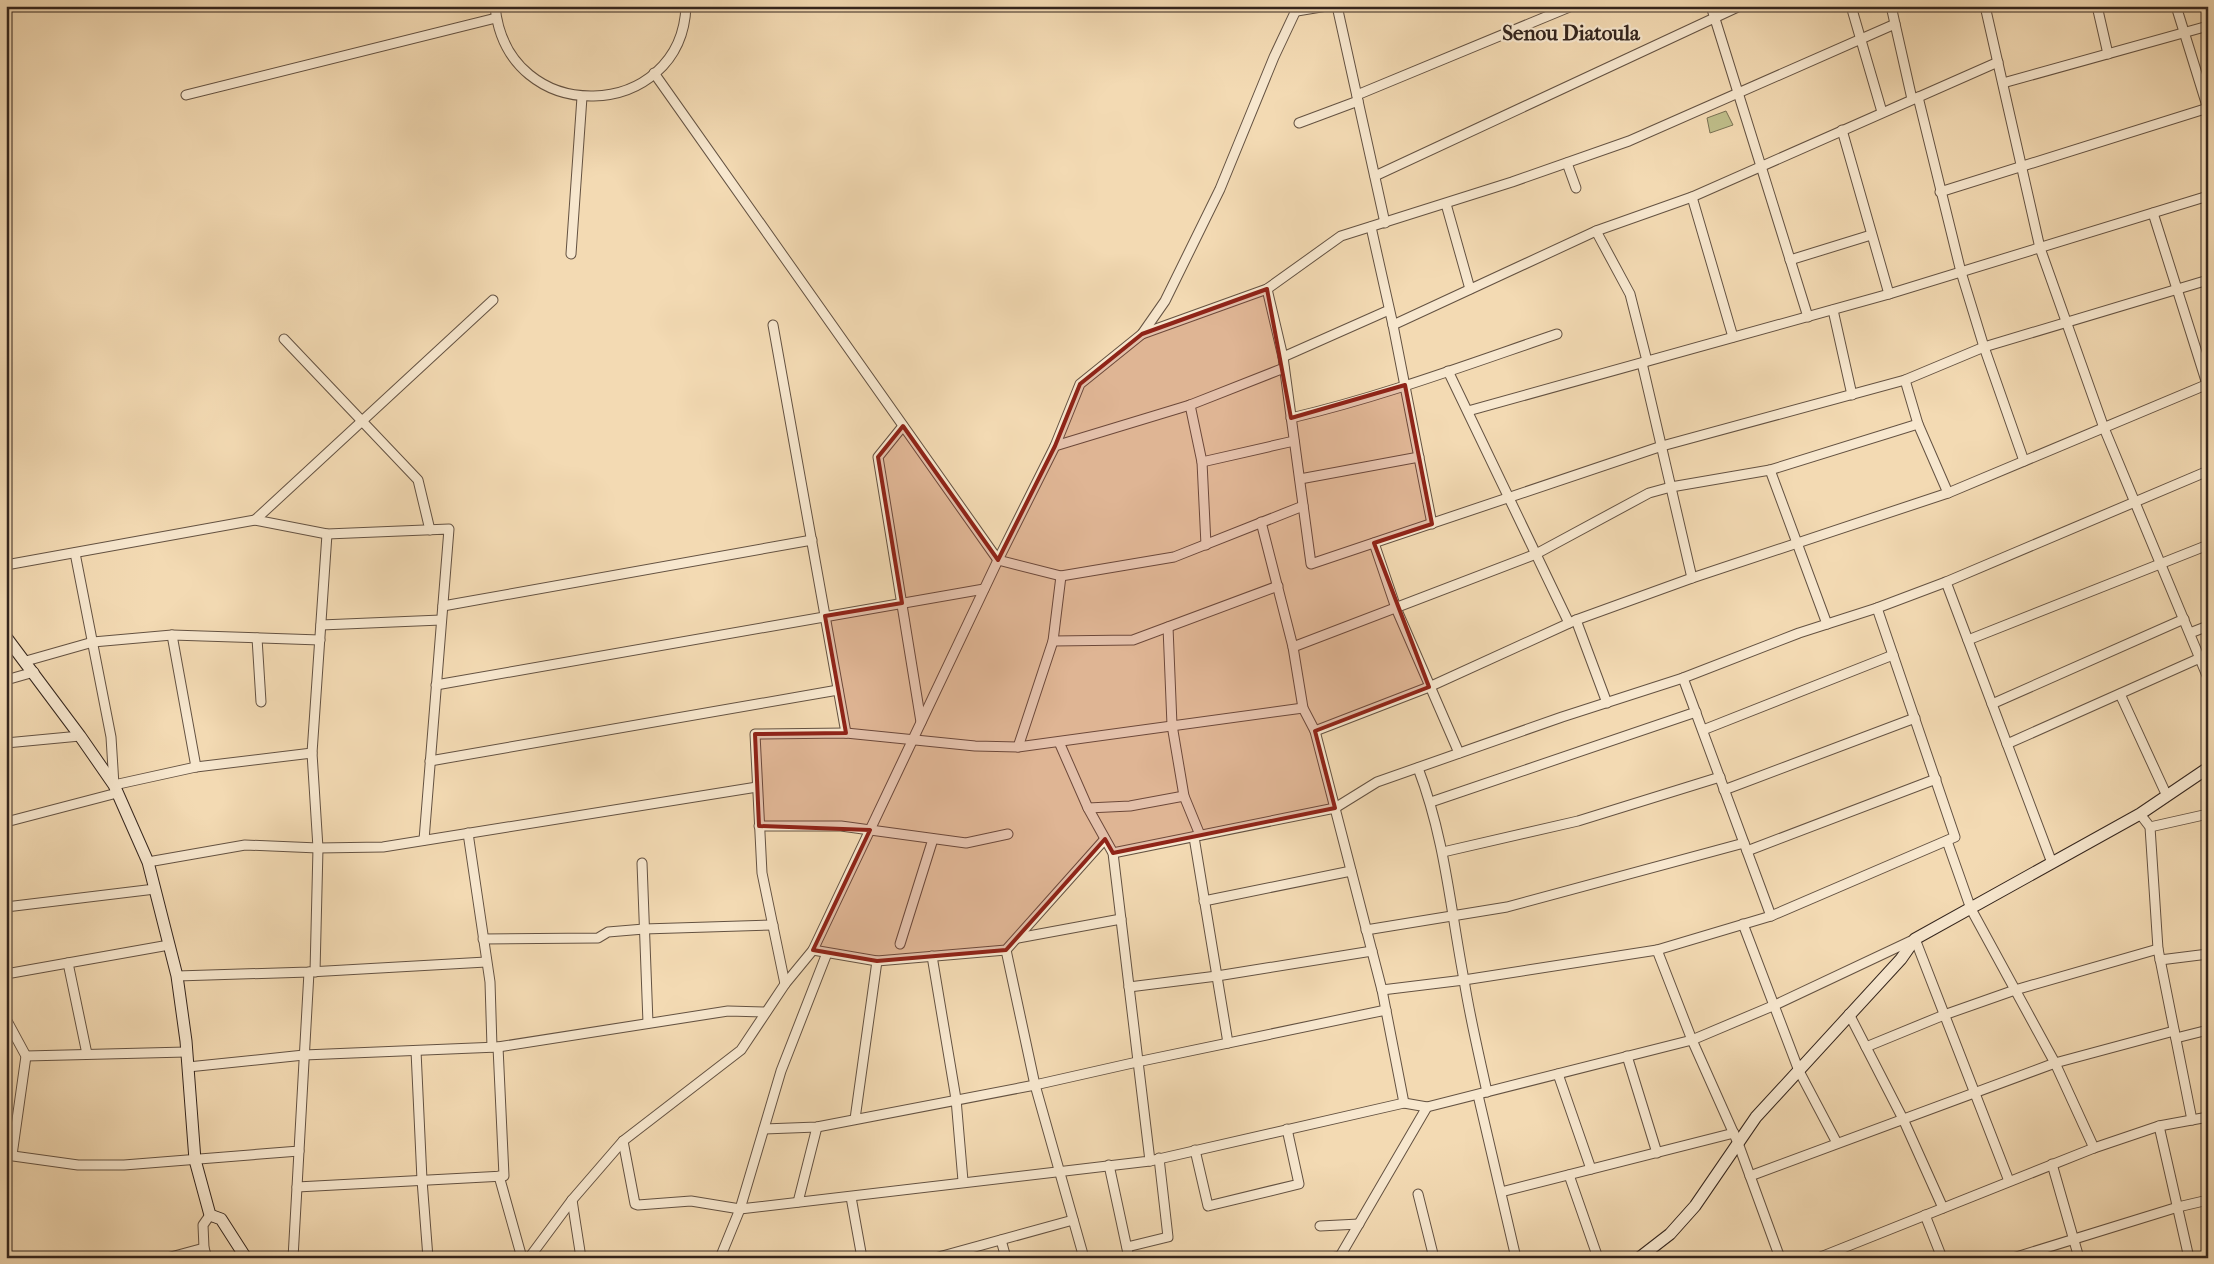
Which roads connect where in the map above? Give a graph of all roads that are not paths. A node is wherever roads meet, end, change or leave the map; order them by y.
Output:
1 (495, 6) edge
2 (686, 6) edge
3 (1327, 6) edge
4 (1337, 6) edge
5 (1572, 6) edge
6 (1711, 6) edge
7 (1740, 6) edge
8 (1851, 6) edge
9 (1891, 6) edge
10 (1985, 6) edge
11 (2097, 6) edge
12 (2176, 6) edge
13 (1297, 9) edge
14 (1714, 17) junction
15 (496, 18) junction
16 (1895, 24) junction
17 (2208, 26) edge
18 (2184, 33) junction
19 (1860, 39) junction
20 (2108, 54) junction
21 (1998, 62) junction
22 (654, 73) junction
23 (2003, 83) junction
24 (1738, 93) junction
25 (186, 95) dead end
26 (582, 96) junction
27 (1357, 98) junction
28 (1915, 98) junction
29 (2208, 108) edge
30 (1882, 112) junction
31 (1299, 123) dead end
32 (1842, 130) junction
33 (1567, 163) junction
34 (1761, 166) junction
35 (2021, 166) junction
36 (1375, 176) junction
37 (1576, 188) dead end
38 (1940, 192) junction
39 (2208, 196) edge
40 (1692, 197) junction
41 (1446, 204) junction
42 (2153, 213) junction
43 (1385, 223) junction
44 (1371, 228) junction
45 (1596, 231) junction
46 (1871, 236) junction
47 (2040, 248) junction
48 (571, 254) dead end
49 (1790, 260) junction
50 (1961, 272) junction
51 (2208, 280) edge
52 (1267, 289) junction
53 (1470, 289) junction
54 (2177, 290) junction
55 (1889, 294) junction
56 (493, 300) dead end
57 (1389, 310) junction
58 (1833, 310) junction
59 (1808, 317) junction
60 (2066, 323) junction
61 (773, 325) dead end
62 (1393, 325) junction
63 (1142, 334) junction
64 (1557, 334) dead end
65 (1733, 337) junction
66 (284, 338) dead end
67 (1984, 347) junction
68 (1283, 357) junction
69 (1645, 362) junction
70 (1284, 368) junction
71 (1448, 371) junction
72 (1905, 380) junction
73 (2208, 384) edge
74 (1405, 385) junction
75 (1852, 395) junction
76 (1190, 405) junction
77 (1468, 411) junction
78 (1291, 418) junction
79 (362, 421) junction
80 (1918, 424) junction
81 (903, 426) junction
82 (2104, 428) junction
83 (1294, 441) junction
84 (1055, 446) junction
85 (1662, 446) junction
86 (1419, 457) junction
87 (2024, 461) junction
88 (1202, 462) junction
89 (1770, 470) junction
90 (2208, 471) edge
91 (1300, 479) junction
92 (1671, 487) junction
93 (1948, 493) junction
94 (1509, 498) junction
95 (2136, 500) junction
96 (1303, 506) junction
97 (255, 520) junction
98 (1261, 522) junction
99 (1432, 524) junction
100 (430, 530) junction
101 (327, 534) junction
102 (812, 540) junction
103 (1374, 543) junction
104 (1797, 544) junction
105 (1206, 545) junction
106 (2208, 545) edge
107 (76, 553) junction
108 (1536, 554) junction
109 (998, 560) junction
110 (2161, 563) junction
111 (6, 565) edge
112 (1061, 576) junction
113 (1692, 578) junction
114 (1946, 582) junction
115 (1278, 586) junction
116 (984, 588) junction
117 (902, 603) junction
118 (442, 606) junction
119 (1396, 608) junction
120 (1877, 608) junction
121 (825, 616) junction
122 (2184, 619) junction
123 (441, 620) junction
124 (1573, 622) junction
125 (1827, 624) junction
126 (321, 625) junction
127 (2208, 626) edge
128 (1168, 627) junction
129 (2190, 633) junction
130 (172, 635) junction
131 (6, 637) edge
132 (257, 638) junction
133 (320, 640) junction
134 (1968, 640) junction
135 (1054, 641) junction
136 (93, 642) junction
137 (1293, 647) junction
138 (1893, 655) junction
139 (2200, 658) junction
140 (26, 661) junction
141 (34, 672) junction
142 (1683, 678) junction
143 (2208, 678) edge
144 (6, 680) edge
145 (436, 685) junction
146 (1429, 687) junction
147 (838, 690) junction
148 (2120, 694) junction
149 (261, 702) dead end
150 (1607, 703) junction
151 (1992, 704) junction
152 (1303, 708) junction
153 (1696, 712) junction
154 (1914, 718) junction
155 (921, 722) junction
156 (1172, 725) junction
157 (1703, 730) junction
158 (1315, 731) junction
159 (846, 733) junction
160 (80, 736) junction
161 (913, 739) junction
162 (1059, 742) junction
163 (6, 743) edge
164 (2007, 744) junction
165 (1018, 747) junction
166 (312, 753) junction
167 (1459, 753) junction
168 (430, 761) junction
169 (196, 767) junction
170 (1418, 768) junction
171 (2208, 768) edge
172 (1720, 777) junction
173 (1936, 780) junction
174 (757, 787) junction
175 (116, 789) junction
176 (1724, 790) junction
177 (1184, 796) junction
178 (2167, 796) junction
179 (1431, 802) junction
180 (1088, 808) junction
181 (1335, 808) junction
182 (2140, 814) junction
183 (2208, 814) edge
184 (6, 822) edge
185 (759, 826) junction
186 (2150, 827) junction
187 (870, 830) junction
188 (468, 833) junction
189 (1008, 834) dead end
190 (1197, 836) junction
191 (933, 839) junction
192 (1105, 839) junction
193 (424, 840) junction
194 (1947, 841) junction
195 (1746, 847) junction
196 (318, 848) junction
197 (1444, 852) junction
198 (1113, 853) junction
199 (148, 862) junction
200 (642, 863) dead end
201 (2052, 863) junction
202 (1351, 871) junction
203 (155, 889) junction
204 (1204, 901) junction
205 (6, 907) edge
206 (1972, 909) junction
207 (1453, 916) junction
208 (1771, 916) junction
209 (1120, 919) junction
210 (1743, 924) junction
211 (773, 925) junction
212 (644, 928) junction
213 (1366, 930) junction
214 (1018, 938) junction
215 (483, 939) junction
216 (1915, 939) junction
217 (900, 944) dead end
218 (169, 945) junction
219 (2158, 949) junction
220 (813, 950) junction
221 (1006, 950) junction
222 (1657, 950) junction
223 (1372, 951) junction
224 (827, 952) junction
225 (2208, 954) edge
226 (932, 956) junction
227 (877, 960) junction
228 (2160, 960) junction
229 (486, 962) junction
230 (68, 963) junction
231 (312, 972) junction
232 (6, 974) edge
233 (176, 976) junction
234 (1217, 976) junction
235 (1464, 980) junction
236 (6, 982) edge
237 (785, 984) junction
238 (1129, 987) junction
239 (1382, 990) junction
240 (2015, 990) junction
241 (6, 994) edge
242 (1775, 1006) junction
243 (1386, 1010) junction
244 (766, 1012) junction
245 (1849, 1014) junction
246 (1944, 1015) junction
247 (6, 1018) edge
248 (648, 1023) junction
249 (2208, 1030) edge
250 (2175, 1034) junction
251 (1692, 1040) junction
252 (1228, 1043) junction
253 (495, 1047) junction
254 (1866, 1047) junction
255 (416, 1050) junction
256 (186, 1052) junction
257 (87, 1054) junction
258 (26, 1056) junction
259 (304, 1056) junction
260 (1627, 1056) junction
261 (1137, 1062) junction
262 (2055, 1063) junction
263 (188, 1067) junction
264 (1799, 1071) junction
265 (1558, 1074) junction
266 (1035, 1085) junction
267 (1974, 1092) junction
268 (1483, 1093) junction
269 (956, 1099) junction
270 (1404, 1103) junction
271 (1427, 1107) junction
272 (2208, 1117) edge
273 (855, 1119) junction
274 (1903, 1119) junction
275 (2192, 1120) junction
276 (2159, 1126) junction
277 (817, 1127) junction
278 (764, 1129) junction
279 (1287, 1129) junction
280 (1736, 1138) junction
281 (624, 1141) junction
282 (1837, 1143) junction
283 (2094, 1148) junction
284 (1195, 1150) junction
285 (299, 1152) junction
286 (1656, 1153) junction
287 (9, 1155) edge
288 (1159, 1158) junction
289 (195, 1160) junction
290 (1150, 1161) junction
291 (2052, 1164) junction
292 (1109, 1165) junction
293 (1591, 1169) junction
294 (1058, 1171) junction
295 (1569, 1175) junction
296 (499, 1176) junction
297 (1750, 1176) junction
298 (422, 1180) junction
299 (963, 1181) junction
300 (2009, 1181) junction
301 (298, 1187) junction
302 (1501, 1192) junction
303 (1418, 1194) dead end
304 (851, 1197) junction
305 (572, 1200) junction
306 (2208, 1200) edge
307 (798, 1202) junction
308 (2178, 1207) junction
309 (1943, 1208) junction
310 (740, 1209) junction
311 (210, 1215) junction
312 (1925, 1215) junction
313 (1072, 1220) junction
314 (1359, 1224) junction
315 (1320, 1226) dead end
316 (2074, 1239) junction
317 (1001, 1240) junction
318 (1127, 1247) junction
319 (204, 1248) junction
320 (1338, 1257) edge
321 (2015, 1257) edge
322 (167, 1258) edge
323 (207, 1258) edge
324 (246, 1258) edge
325 (293, 1258) edge
326 (428, 1258) edge
327 (522, 1258) edge
328 (529, 1258) edge
329 (582, 1258) edge
330 (720, 1258) edge
331 (862, 1258) edge
332 (935, 1258) edge
333 (1006, 1258) edge
334 (1084, 1258) edge
335 (1129, 1258) edge
336 (1360, 1258) edge
337 (1434, 1258) edge
338 (1516, 1258) edge
339 (1598, 1258) edge
340 (1639, 1258) edge
341 (1780, 1258) edge
342 (1818, 1258) edge
343 (1942, 1258) edge
344 (2079, 1258) edge
345 (2189, 1258) edge

1 - 15 street
2 - 22 street
3 - 13 street
4 - 27 street
5 - 27 street
6 - 14 street
7 - 14 street
8 - 19 street
9 - 16 street
10 - 21 street
11 - 20 street
12 - 18 street
13 - 63 street
14 - 24 street
14 - 36 street
15 - 25 street
15 - 26 street
16 - 19 street
16 - 28 street
17 - 18 street
18 - 20 street
18 - 29 street
19 - 24 street
19 - 30 street
20 - 23 street
21 - 23 street
21 - 28 street
22 - 26 street
22 - 81 street
23 - 35 street
24 - 33 street
24 - 34 street
26 - 48 street
27 - 31 street
27 - 36 street
28 - 30 street
28 - 38 street
29 - 35 street
30 - 32 street
32 - 34 street
32 - 46 street
33 - 37 street
33 - 41 street
34 - 40 street
34 - 49 street
35 - 38 street
35 - 47 street
36 - 43 street
38 - 50 street
39 - 42 street
40 - 45 street
40 - 65 street
41 - 43 street
41 - 53 street
42 - 47 street
42 - 54 street
43 - 44 street
44 - 52 street
44 - 57 street
45 - 53 street
45 - 69 street
46 - 49 street
46 - 55 street
47 - 50 street
47 - 60 street
49 - 59 street
50 - 55 street
50 - 67 street
51 - 54 street
52 - 63 street
52 - 68 street
53 - 62 street
54 - 60 street
54 - 73 street
55 - 58 street
56 - 79 street
57 - 62 street
57 - 68 street
58 - 59 street
58 - 75 street
59 - 65 street
60 - 67 street
60 - 82 street
61 - 102 street
62 - 74 street
63 - 84 street
64 - 71 street
65 - 69 street
66 - 79 street
67 - 72 street
67 - 87 street
68 - 70 street
69 - 77 street
69 - 85 street
70 - 76 street
70 - 78 street
71 - 74 street
71 - 77 street
72 - 75 street
72 - 80 street
73 - 82 street
74 - 78 street
74 - 86 street
75 - 85 street
76 - 84 street
76 - 88 street
77 - 94 street
78 - 83 street
79 - 97 street
79 - 100 street
80 - 89 street
80 - 93 street
81 - 109 street
81 - 117 street
82 - 87 street
82 - 95 street
83 - 88 street
83 - 91 street
84 - 109 street
85 - 92 street
85 - 94 street
86 - 91 street
86 - 99 street
87 - 93 street
88 - 105 street
89 - 92 street
89 - 104 street
90 - 95 street
91 - 96 street
92 - 108 street
92 - 113 street
93 - 104 street
94 - 99 street
94 - 108 street
95 - 110 street
95 - 114 street
96 - 98 street
96 - 103 street
97 - 101 street
97 - 107 street
98 - 105 street
98 - 115 street
99 - 103 street
100 - 101 street
100 - 118 street
101 - 126 street
102 - 118 street
102 - 121 street
103 - 119 street
104 - 113 street
104 - 125 street
105 - 112 street
106 - 110 street
107 - 111 street
107 - 136 street
108 - 119 street
108 - 124 street
109 - 112 street
109 - 116 street
110 - 122 street
110 - 134 street
112 - 135 street
113 - 124 street
114 - 120 street
114 - 134 street
115 - 128 street
115 - 137 street
116 - 117 street
116 - 155 street
117 - 121 street
117 - 155 street
118 - 123 street
119 - 137 street
119 - 146 street
120 - 125 street
120 - 138 street
121 - 145 street
121 - 147 street
122 - 129 street
122 - 151 street
123 - 126 street
123 - 145 street
124 - 146 street
124 - 150 street
125 - 142 street
126 - 133 street
127 - 129 street
128 - 135 street
128 - 156 street
129 - 139 street
130 - 132 street
130 - 136 street
130 - 169 street
131 - 140 street
132 - 133 street
132 - 149 street
133 - 166 street
134 - 151 street
135 - 165 street
136 - 140 street
136 - 175 street
137 - 152 street
138 - 154 street
138 - 157 street
139 - 143 street
139 - 148 street
140 - 141 street
141 - 144 street
141 - 160 street
142 - 150 street
142 - 153 street
145 - 168 street
146 - 158 street
146 - 167 street
147 - 159 street
147 - 168 street
148 - 164 street
148 - 178 street
150 - 167 street
151 - 164 street
152 - 156 street
152 - 158 street
153 - 157 street
153 - 179 street
154 - 173 street
154 - 176 street
155 - 161 street
156 - 162 street
156 - 177 street
157 - 172 street
158 - 181 street
159 - 161 street
159 - 174 street
160 - 163 street
160 - 175 street
161 - 165 street
161 - 187 street
162 - 165 street
162 - 180 street
164 - 201 street
166 - 169 street
166 - 196 street
167 - 170 street
168 - 193 street
169 - 175 street
170 - 179 street
170 - 181 street
171 - 178 street
172 - 176 street
172 - 197 street
173 - 194 street
173 - 195 street
174 - 185 street
174 - 188 street
175 - 184 street
175 - 199 street
176 - 195 street
177 - 180 street
177 - 190 street
178 - 182 street
179 - 197 street
180 - 192 street
181 - 190 street
181 - 202 street
182 - 186 street
182 - 201 street
183 - 186 street
185 - 187 street
185 - 211 street
186 - 219 street
187 - 191 street
187 - 220 street
188 - 193 street
188 - 215 street
189 - 191 street
190 - 198 street
190 - 204 street
191 - 217 street
192 - 198 street
192 - 214 street
193 - 196 street
194 - 206 street
194 - 208 street
195 - 207 street
195 - 208 street
196 - 199 street
196 - 231 street
197 - 207 street
198 - 209 street
199 - 203 street
200 - 212 street
201 - 206 street
202 - 204 street
202 - 213 street
203 - 205 street
203 - 218 street
204 - 234 street
206 - 216 street
206 - 240 street
207 - 213 street
207 - 235 street
208 - 210 street
209 - 214 street
209 - 238 street
210 - 222 street
210 - 242 street
211 - 212 street
211 - 237 street
212 - 215 street
212 - 248 street
213 - 223 street
214 - 221 street
215 - 229 street
216 - 242 street
216 - 245 street
216 - 246 street
218 - 230 street
218 - 233 street
219 - 228 street
219 - 240 street
220 - 224 street
220 - 237 street
221 - 226 street
221 - 266 street
222 - 235 street
222 - 251 street
223 - 234 street
223 - 239 street
224 - 227 street
224 - 278 street
225 - 228 street
226 - 227 street
226 - 269 street
227 - 273 street
228 - 250 street
229 - 231 street
229 - 253 street
230 - 232 street
230 - 257 street
231 - 233 street
231 - 259 street
233 - 256 street
234 - 238 street
234 - 252 street
235 - 239 street
235 - 268 street
236 - 241 street
237 - 244 street
238 - 261 street
239 - 243 street
240 - 246 street
240 - 262 street
242 - 251 street
242 - 264 street
243 - 252 street
243 - 270 street
244 - 248 street
244 - 281 street
245 - 254 street
245 - 264 street
246 - 254 street
246 - 267 street
247 - 258 street
248 - 253 street
249 - 250 street
250 - 262 street
250 - 275 street
251 - 260 street
251 - 280 street
252 - 261 street
253 - 255 street
253 - 296 street
254 - 274 street
255 - 259 street
255 - 298 street
256 - 257 street
256 - 263 street
257 - 258 street
258 - 287 street
259 - 263 street
259 - 285 street
260 - 265 street
260 - 286 street
261 - 266 street
261 - 290 street
262 - 267 street
262 - 283 street
263 - 289 street
264 - 280 street
264 - 282 street
265 - 268 street
265 - 293 street
266 - 269 street
266 - 294 street
267 - 274 street
267 - 300 street
268 - 271 street
268 - 302 street
269 - 273 street
269 - 299 street
270 - 271 street
270 - 279 street
271 - 314 street
272 - 275 street
273 - 277 street
274 - 282 street
274 - 309 street
275 - 276 street
276 - 283 street
276 - 308 street
277 - 278 street
277 - 307 street
278 - 310 street
279 - 284 street
279 - 284 street
280 - 286 street
280 - 297 street
280 - 340 street
281 - 305 street
281 - 310 street
282 - 297 street
283 - 291 street
284 - 288 street
285 - 289 street
285 - 301 street
286 - 293 street
287 - 289 street
288 - 290 street
288 - 318 street
289 - 311 street
290 - 292 street
291 - 300 street
291 - 316 street
292 - 294 street
292 - 318 street
293 - 295 street
294 - 299 street
294 - 313 street
295 - 302 street
295 - 339 street
296 - 298 street
296 - 327 street
297 - 341 street
298 - 301 street
298 - 326 street
299 - 304 street
300 - 309 street
301 - 325 street
302 - 338 street
303 - 337 street
304 - 307 street
304 - 331 street
305 - 328 street
305 - 329 street
306 - 308 street
307 - 310 street
308 - 316 street
308 - 345 street
309 - 312 street
310 - 330 street
311 - 319 street
311 - 324 street
312 - 342 street
312 - 343 street
313 - 317 street
313 - 334 street
314 - 315 street
314 - 320 street
316 - 321 street
316 - 344 street
317 - 332 street
317 - 333 street
318 - 335 street
319 - 322 street
319 - 323 street
320 - 336 street

